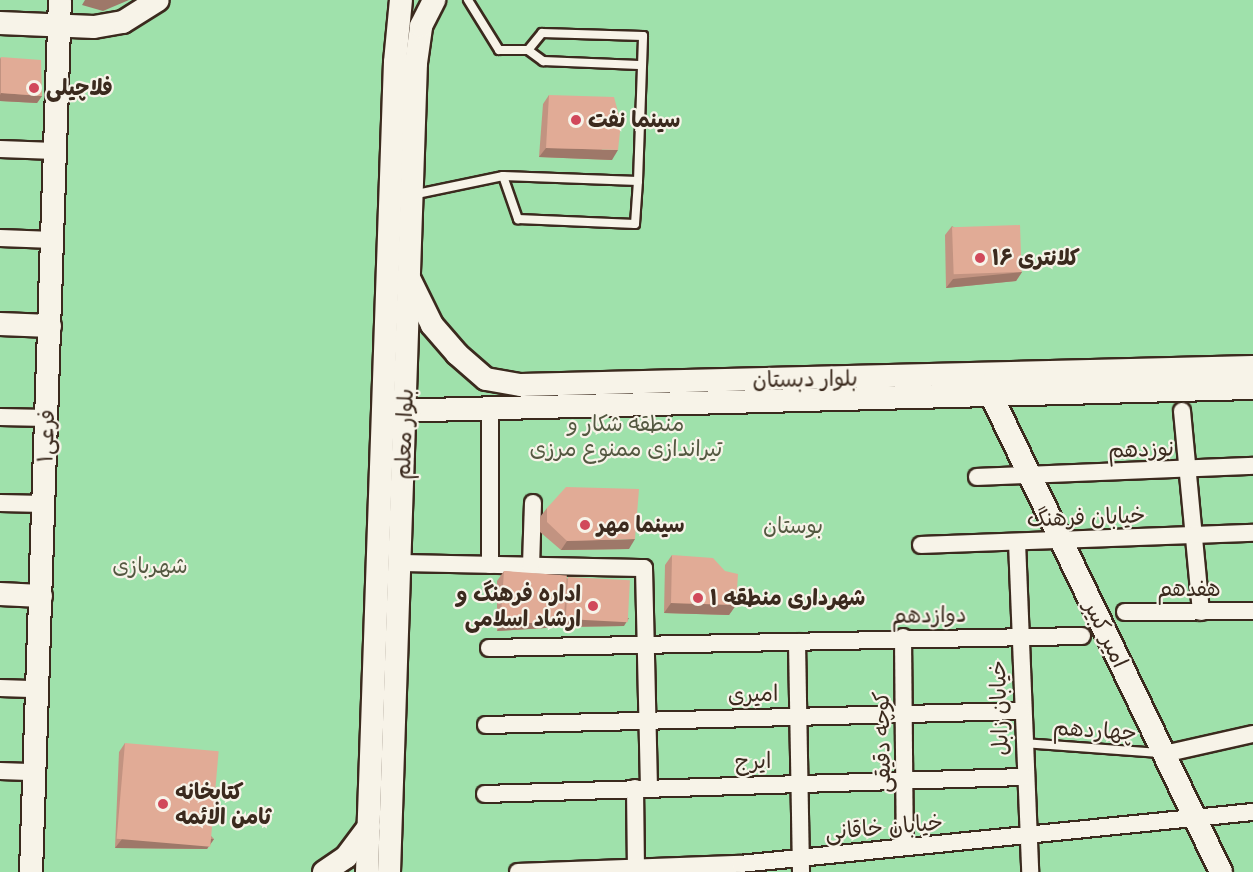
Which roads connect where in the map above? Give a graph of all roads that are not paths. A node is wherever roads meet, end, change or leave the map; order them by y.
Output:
1 (60, 0) edge
2 (158, 0) edge
3 (401, 0) edge
4 (434, 0) edge
5 (468, 0) edge
6 (0, 23) edge
7 (60, 25) junction
8 (528, 50) junction
9 (639, 65) junction
10 (0, 149) edge
11 (56, 151) junction
12 (503, 176) junction
13 (638, 181) junction
14 (412, 195) junction
15 (0, 238) edge
16 (53, 240) junction
17 (409, 278) junction
18 (0, 324) edge
19 (50, 326) junction
20 (1253, 367) edge
21 (992, 386) junction
22 (1253, 388) edge
23 (490, 408) junction
24 (393, 410) junction
25 (1182, 411) dead end
26 (0, 417) edge
27 (47, 418) junction
28 (1253, 466) edge
29 (1189, 470) junction
30 (1029, 475) junction
31 (977, 477) dead end
32 (0, 503) edge
33 (532, 503) dead end
34 (44, 504) junction
35 (1253, 532) edge
36 (1195, 535) junction
37 (1061, 540) junction
38 (1017, 542) junction
39 (921, 545) dead end
40 (399, 563) junction
41 (490, 565) junction
42 (531, 566) junction
43 (0, 594) edge
44 (41, 596) junction
45 (1253, 611) edge
46 (1125, 612) dead end
47 (1201, 612) junction
48 (1082, 636) dead end
49 (903, 637) junction
50 (1019, 637) junction
51 (796, 642) junction
52 (646, 645) junction
53 (489, 648) dead end
54 (0, 688) edge
55 (38, 689) junction
56 (1022, 711) junction
57 (904, 713) junction
58 (798, 715) junction
59 (647, 720) junction
60 (486, 725) dead end
61 (1253, 734) edge
62 (1023, 743) junction
63 (1164, 754) junction
64 (0, 771) edge
65 (36, 772) junction
66 (1024, 777) junction
67 (906, 779) junction
68 (799, 781) junction
69 (642, 788) junction
70 (485, 794) dead end
71 (1253, 812) edge
72 (1196, 820) junction
73 (369, 827) junction
74 (1026, 838) junction
75 (905, 847) junction
76 (801, 864) edge
77 (636, 870) edge
78 (31, 872) edge
79 (324, 872) edge
80 (368, 872) edge
81 (389, 872) edge
82 (518, 872) edge
83 (1030, 872) edge
84 (1221, 872) edge

1 - 7 main road, فرعی۱
2 - 7 main road
3 - 24 main road, بلوار معلم
4 - 14 main road, بلوار معلم
5 - 8 lane
6 - 7 main road
7 - 11 main road, فرعی۱
8 - 9 lane
8 - 9 lane
9 - 13 lane
10 - 11 street
11 - 16 main road, فرعی۱
12 - 13 lane
12 - 13 lane
12 - 14 lane
14 - 17 main road, بلوار معلم
15 - 16 street
16 - 19 main road, فرعی۱
17 - 21 main road, بلوار دبستان
17 - 24 main road, بلوار معلم
18 - 19 main road
19 - 27 main road, فرعی۱
20 - 21 main road, بلوار دبستان
21 - 22 main road, بلوار دبستان
21 - 23 main road, بلوار دبستان
21 - 30 main road, امیر کبیر
23 - 24 main road, بلوار دبستان
23 - 41 street
24 - 40 main road, بلوار معلم
24 - 73 main road, بلوار معلم
25 - 29 street
26 - 27 street
27 - 34 main road, فرعی۱
28 - 29 street, نوزدهم
29 - 30 street, نوزدهم
29 - 36 street
30 - 31 street, نوزدهم
30 - 37 main road, امیر کبیر
32 - 34 street
33 - 42 street
34 - 44 main road, فرعی۱
35 - 36 street, خیابان فرهنگ
36 - 37 street, خیابان فرهنگ
36 - 47 street
37 - 38 street, خیابان فرهنگ
37 - 63 main road, امیر کبیر
38 - 39 street, خیابان فرهنگ
38 - 50 street, خیابان زابل
40 - 41 street
40 - 81 main road, بلوار معلم
41 - 42 street
42 - 52 street
43 - 44 main road
44 - 55 main road, فرعی۱
45 - 47 street, هفدهم
46 - 47 street, هفدهم
48 - 50 street, دوازدهم
49 - 50 street, دوازدهم
49 - 51 street, دوازدهم
49 - 57 street, کوچه دقیقی
50 - 56 street, خیابان زابل
51 - 52 street, دوازدهم
51 - 58 street
52 - 53 street, دوازدهم
52 - 59 street
54 - 55 street
55 - 65 main road, فرعی۱
56 - 57 street, امیری
56 - 62 street, خیابان زابل
57 - 58 street, امیری
57 - 67 street, کوچه دقیقی
58 - 59 street, امیری
58 - 68 street
59 - 60 street, امیری
59 - 69 street
61 - 63 street
62 - 63 lane, چهاردهم
62 - 66 street, خیابان زابل
63 - 72 main road, امیر کبیر
64 - 65 street
65 - 78 main road, فرعی۱
66 - 67 street, ایرج
66 - 74 street, خیابان زابل
67 - 68 street, ایرج
67 - 75 street, کوچه دقیقی
68 - 69 street, ایرج
68 - 76 street
69 - 70 street, ایرج
69 - 77 street
71 - 72 street, خیابان خاقانی
72 - 74 street, خیابان خاقانی
72 - 84 main road, امیر کبیر
73 - 79 main road
73 - 80 main road, بلوار معلم
74 - 75 street, خیابان خاقانی
74 - 83 street, خیابان زابل
75 - 76 street, خیابان خاقانی
76 - 77 street, خیابان خاقانی
77 - 82 street, خیابان خاقانی

